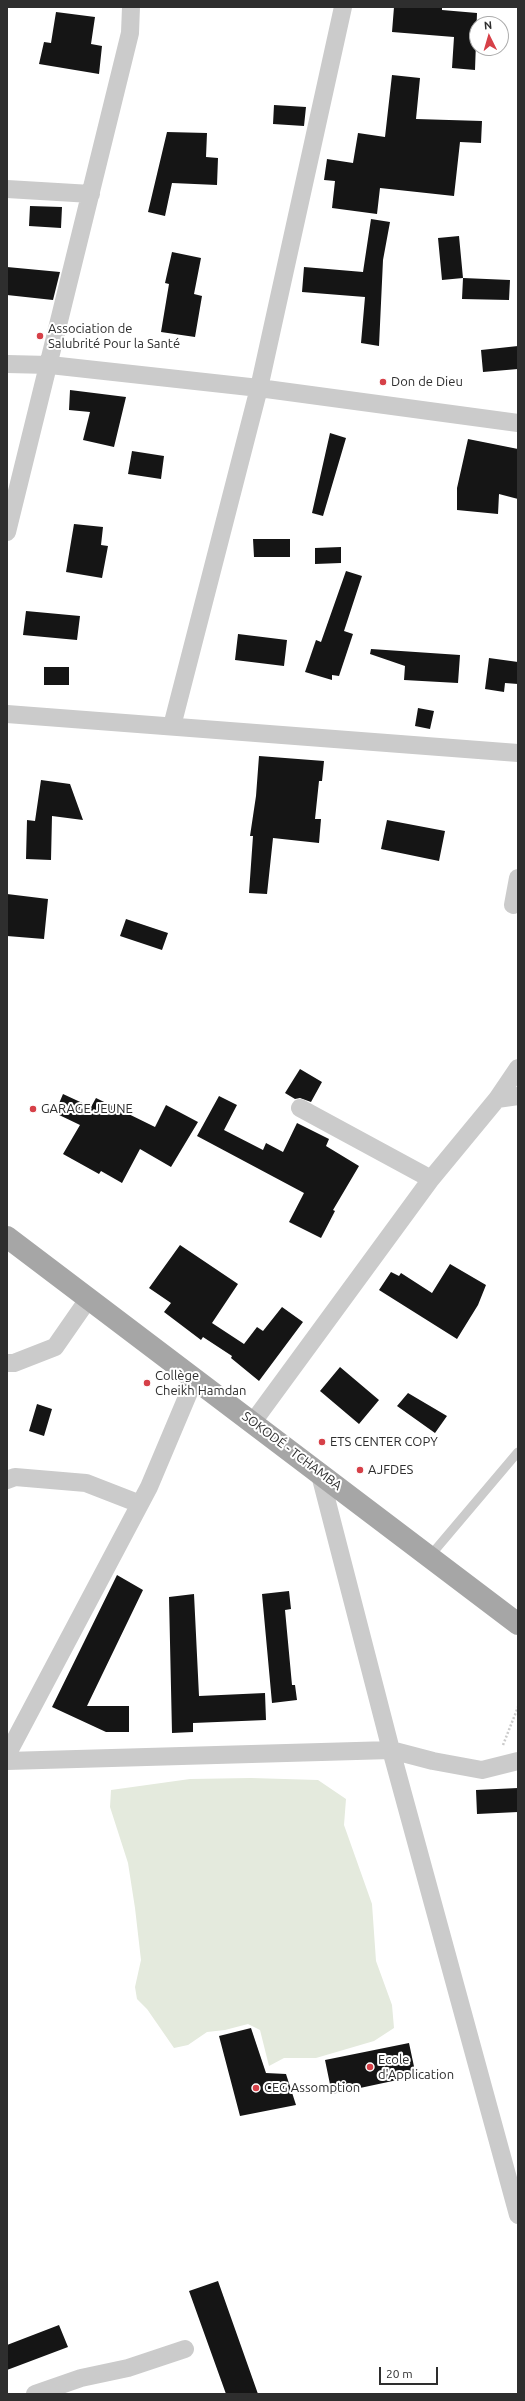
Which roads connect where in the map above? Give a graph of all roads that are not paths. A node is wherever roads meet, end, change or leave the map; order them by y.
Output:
1 (131, 7) edge
2 (343, 7) edge
3 (7, 190) edge
4 (91, 194) junction
5 (7, 364) edge
6 (50, 365) junction
7 (259, 388) junction
8 (518, 423) edge
9 (7, 532) edge
10 (7, 714) edge
11 (172, 726) junction
12 (518, 753) edge
13 (518, 878) edge
14 (512, 905) dead end
15 (518, 1068) edge
16 (518, 1096) edge
17 (497, 1099) junction
18 (300, 1108) dead end
19 (431, 1179) junction
20 (7, 1237) edge
21 (89, 1298) junction
22 (7, 1363) edge
23 (195, 1378) junction
24 (253, 1422) junction
25 (518, 1452) edge
26 (319, 1471) junction
27 (7, 1480) edge
28 (140, 1504) junction
29 (430, 1556) junction
30 (518, 1624) edge
31 (391, 1750) junction
32 (7, 1755) edge
33 (518, 1760) edge
34 (7, 1761) edge
35 (518, 2215) edge
36 (185, 2349) dead end
37 (35, 2394) edge

1 - 4 street
2 - 7 street
3 - 4 street
4 - 6 street
5 - 6 street
6 - 7 street
6 - 9 street
7 - 8 street
7 - 11 street
10 - 11 street
11 - 12 street
13 - 14 street
15 - 17 street
16 - 17 street
17 - 19 street
18 - 19 street
19 - 24 street
20 - 21 main road, SOKODÉ - TCHAMBA
21 - 22 street
21 - 23 main road, SOKODÉ - TCHAMBA
23 - 24 main road, SOKODÉ - TCHAMBA
23 - 28 street
24 - 26 main road, SOKODÉ - TCHAMBA
25 - 29 lane
26 - 29 main road, SOKODÉ - TCHAMBA
26 - 31 street
27 - 28 street
28 - 32 street
29 - 30 main road, SOKODÉ - TCHAMBA
31 - 33 street
31 - 34 street
31 - 35 street
36 - 37 street

